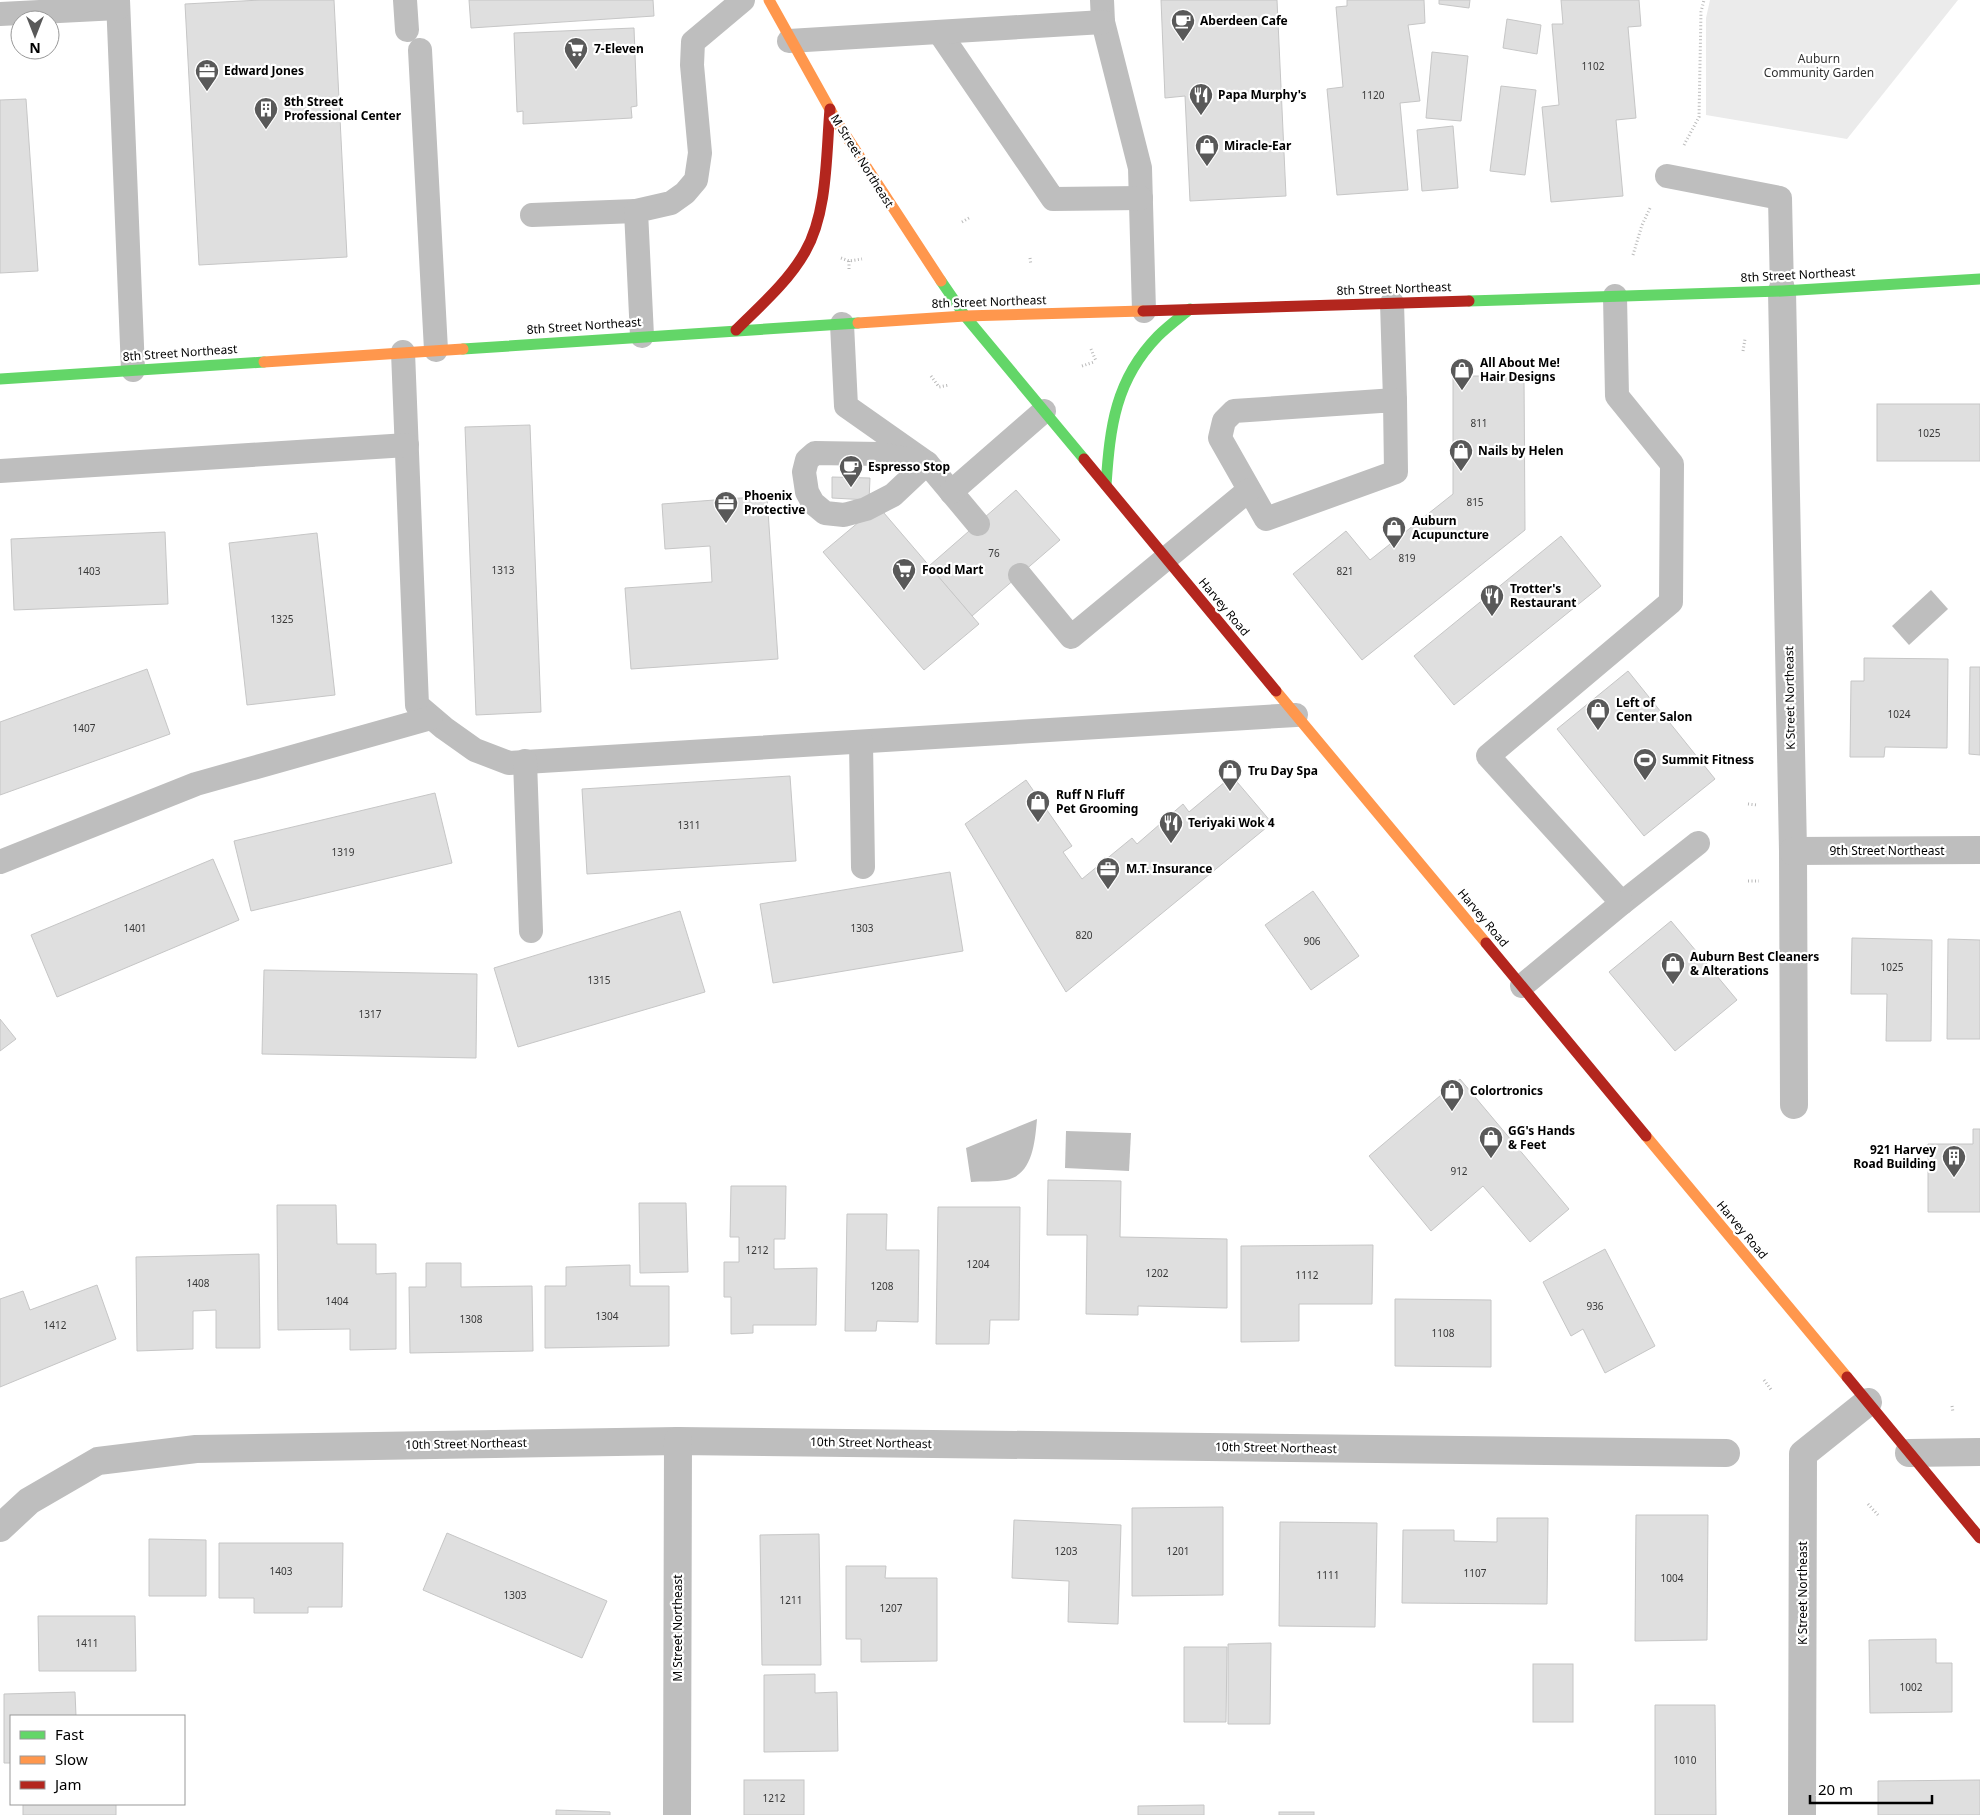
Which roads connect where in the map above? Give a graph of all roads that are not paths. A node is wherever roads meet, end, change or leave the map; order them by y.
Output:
1 (405, 0) edge
2 (743, 0) edge
3 (769, 0) edge
4 (118, 4) edge
5 (1102, 11) edge
6 (0, 14) edge
7 (407, 30) dead end
8 (939, 32) junction
9 (789, 41) junction
10 (420, 50) dead end
11 (830, 109) junction
12 (1667, 176) road end
13 (1141, 198) junction
14 (636, 211) junction
15 (532, 215) dead end
16 (1980, 280) edge
17 (1782, 291) junction
18 (1615, 296) junction
19 (1392, 303) junction
20 (1190, 309) junction
21 (1144, 311) junction
22 (965, 316) junction
23 (842, 324) junction
24 (736, 330) junction
25 (642, 336) junction
26 (436, 350) junction
27 (403, 352) junction
28 (133, 370) junction
29 (0, 379) edge
30 (1395, 400) junction
31 (1044, 411) junction
32 (407, 445) junction
33 (927, 463) junction
34 (0, 470) edge
35 (1106, 485) junction
36 (1249, 490) junction
37 (951, 492) junction
38 (978, 524) dead end
39 (1166, 558) junction
40 (1020, 575) dead end
41 (1296, 715) junction
42 (431, 718) junction
43 (861, 742) junction
44 (525, 761) junction
45 (1698, 843) dead end
46 (1980, 850) edge
47 (1793, 851) junction
48 (0, 862) edge
49 (863, 867) dead end
50 (1622, 903) junction
51 (531, 931) dead end
52 (1522, 986) junction
53 (1794, 1105) dead end
54 (1868, 1402) junction
55 (678, 1441) junction
56 (1980, 1452) edge
57 (1726, 1453) dead end
58 (1909, 1453) junction
59 (0, 1528) edge
60 (1980, 1538) edge
61 (677, 1815) edge
62 (1802, 1815) edge

1 - 7 lane
2 - 14 lane
3 - 9 main road, M Street Northeast
4 - 6 lane
4 - 28 lane
5 - 8 lane
5 - 13 lane
8 - 9 lane
8 - 13 lane
9 - 11 main road, M Street Northeast
10 - 26 lane
11 - 22 main road, M Street Northeast
11 - 24 main road
12 - 17 lane
13 - 21 lane
14 - 15 lane
14 - 25 lane
16 - 17 main road, 8th Street Northeast
17 - 18 main road, 8th Street Northeast
17 - 47 street, K Street Northeast
18 - 19 main road, 8th Street Northeast
18 - 50 lane
19 - 20 main road, 8th Street Northeast
19 - 30 lane
20 - 21 main road, 8th Street Northeast
20 - 35 main road
21 - 22 main road, 8th Street Northeast
22 - 23 main road, 8th Street Northeast
22 - 31 main road, Harvey Road
23 - 24 main road, 8th Street Northeast
23 - 33 lane
24 - 25 main road, 8th Street Northeast
25 - 26 main road, 8th Street Northeast
26 - 27 main road, 8th Street Northeast
27 - 28 main road, 8th Street Northeast
27 - 32 lane
28 - 29 main road, 8th Street Northeast
30 - 36 lane
30 - 36 lane
31 - 35 main road, Harvey Road
31 - 37 lane
32 - 34 lane
32 - 42 lane
33 - 33 lane
33 - 37 lane
35 - 39 main road, Harvey Road
36 - 39 lane
37 - 38 lane
39 - 40 lane
39 - 41 main road, Harvey Road
41 - 43 lane
41 - 52 main road, Harvey Road
42 - 44 lane
42 - 48 lane
43 - 44 lane
43 - 49 lane
44 - 51 lane
45 - 50 lane
46 - 47 street, 9th Street Northeast
47 - 53 street, K Street Northeast
50 - 52 lane
52 - 54 main road, Harvey Road
54 - 58 main road, Harvey Road
54 - 62 street, K Street Northeast
55 - 57 street, 10th Street Northeast
55 - 59 street, 10th Street Northeast
55 - 61 street, M Street Northeast
56 - 58 street
58 - 60 main road, Harvey Road

